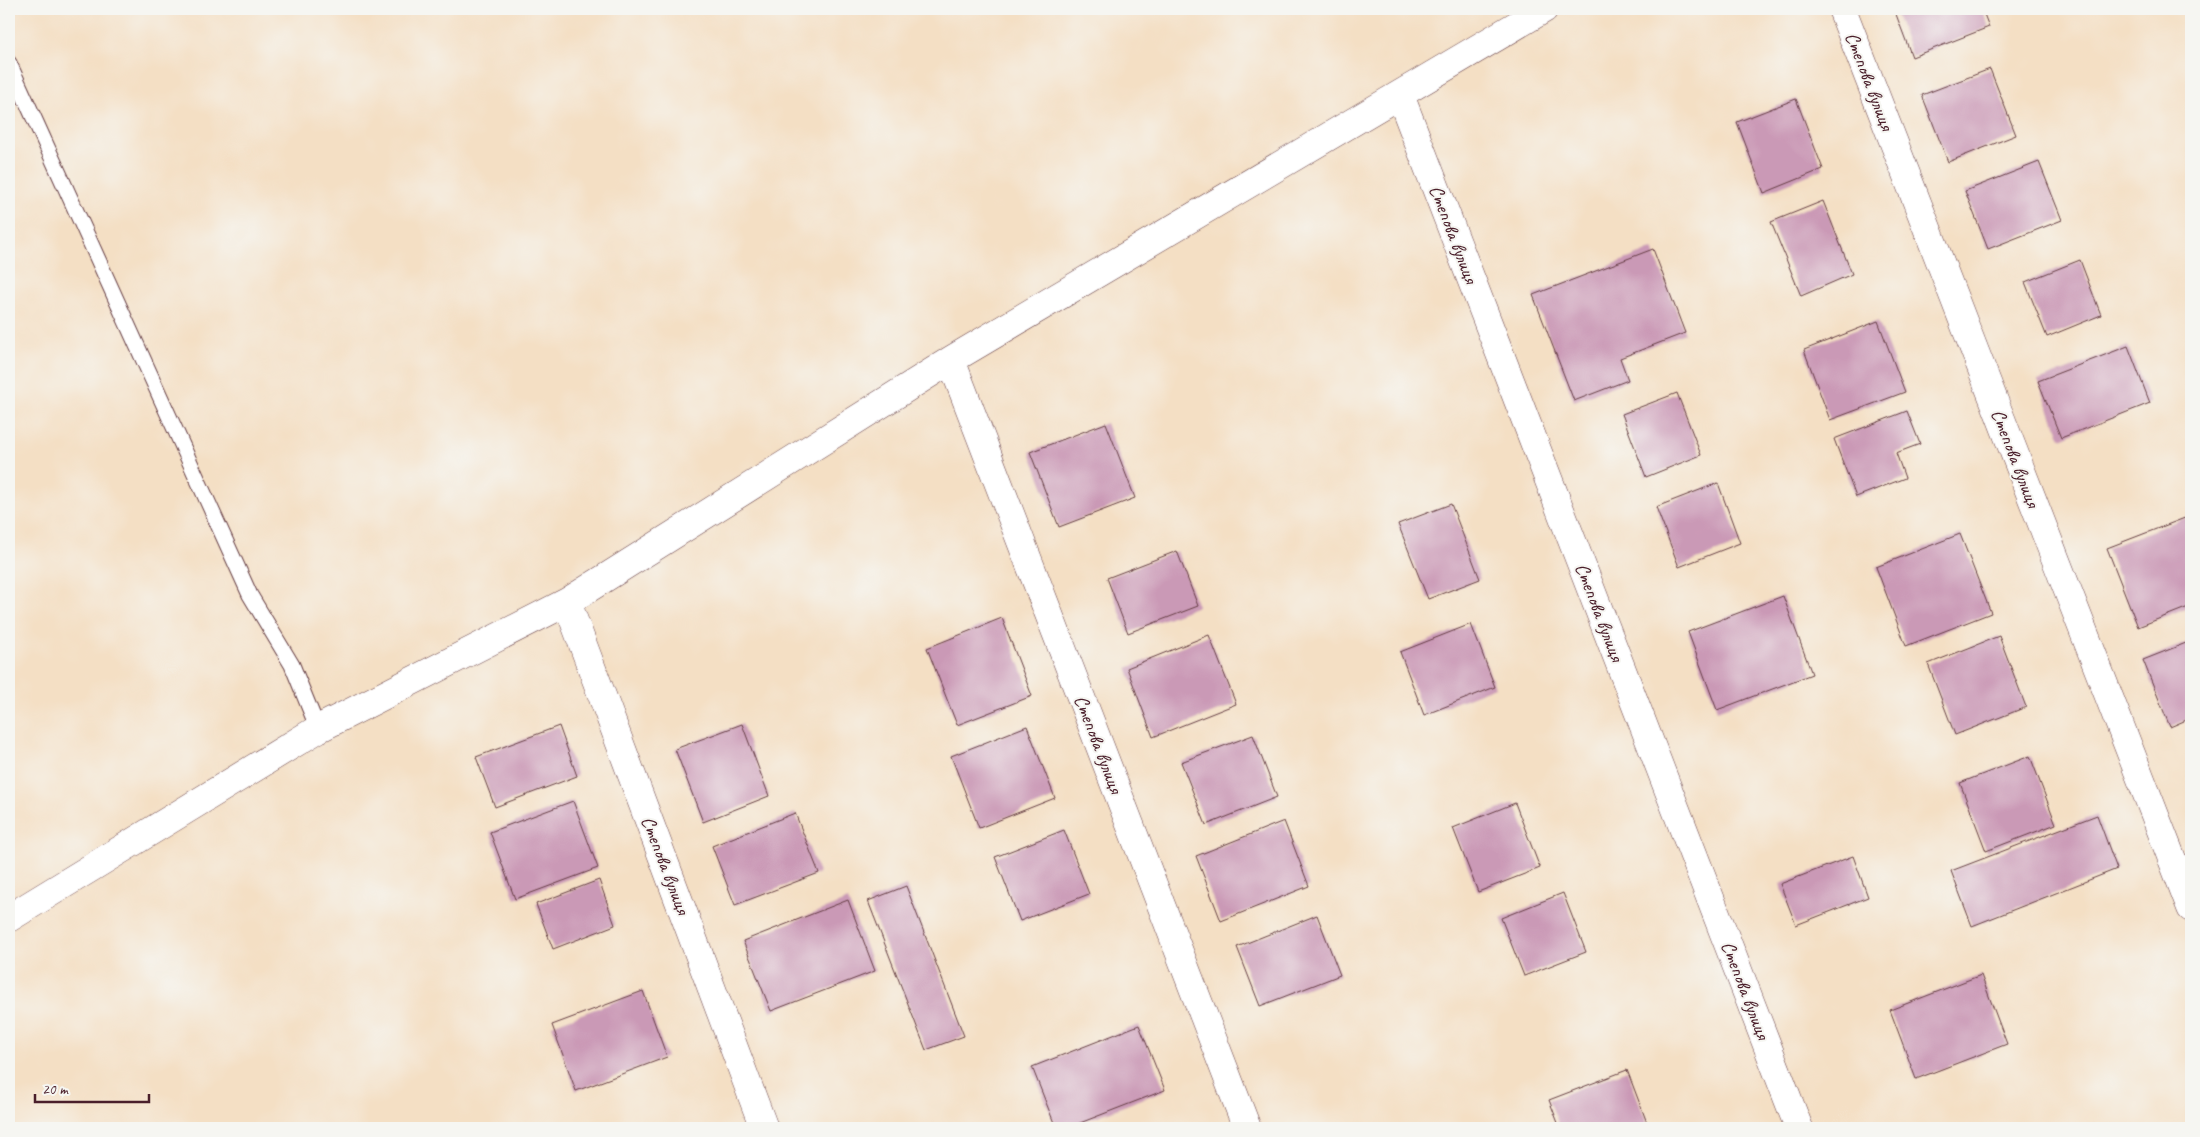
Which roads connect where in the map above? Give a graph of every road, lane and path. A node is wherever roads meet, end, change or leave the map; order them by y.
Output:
1 (1544, 9) edge
2 (1842, 9) edge
3 (9, 63) edge
4 (1400, 95) junction
5 (951, 360) junction
6 (567, 602) junction
7 (318, 729) junction
8 (2191, 908) edge
9 (9, 918) edge
10 (764, 1128) edge
11 (1247, 1128) edge
12 (1799, 1128) edge

1 - 4 street
2 - 8 street, Степова вулиця
3 - 7 lane
4 - 5 street
4 - 12 street, Степова вулиця
5 - 6 street
5 - 11 street, Степова вулиця
6 - 7 street
6 - 10 street, Степова вулиця
7 - 9 street

